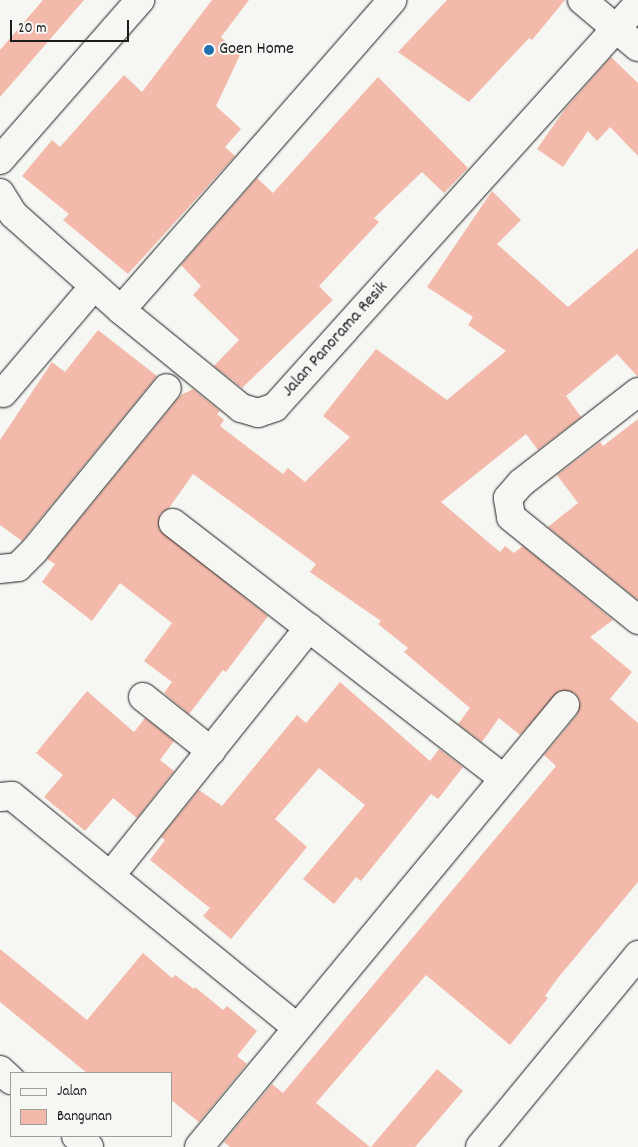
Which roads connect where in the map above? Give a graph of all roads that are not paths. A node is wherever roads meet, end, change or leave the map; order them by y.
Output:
1 (140, 0) edge
2 (392, 0) edge
3 (582, 0) edge
4 (638, 4) edge
5 (617, 29) junction
6 (638, 48) edge
7 (0, 160) edge
8 (0, 193) edge
9 (94, 286) junction
10 (121, 310) junction
11 (167, 388) dead end
12 (638, 392) edge
13 (3, 393) dead end
14 (173, 523) dead end
15 (0, 569) edge
16 (638, 620) edge
17 (309, 628) junction
18 (143, 697) dead end
19 (565, 705) dead end
20 (211, 751) junction
21 (504, 779) junction
22 (0, 797) edge
23 (111, 875) junction
24 (638, 955) edge
25 (296, 1028) junction
26 (0, 1070) edge
27 (10, 1079) edge
28 (77, 1137) edge
29 (89, 1147) edge
30 (198, 1147) edge
31 (480, 1147) edge

1 - 7 street
2 - 10 street
3 - 5 street
4 - 5 street, Jalan Panorama Resik
5 - 6 street
5 - 10 street, Jalan Panorama Resik
8 - 9 street, Jalan Panorama Resik
9 - 10 street, Jalan Panorama Resik
9 - 13 street
11 - 15 street
12 - 16 street
14 - 17 street
17 - 20 street
17 - 21 street
18 - 20 street
19 - 21 street
20 - 23 street
21 - 25 street
22 - 23 street
23 - 25 street
24 - 31 street
25 - 30 street
26 - 27 street
28 - 29 street

